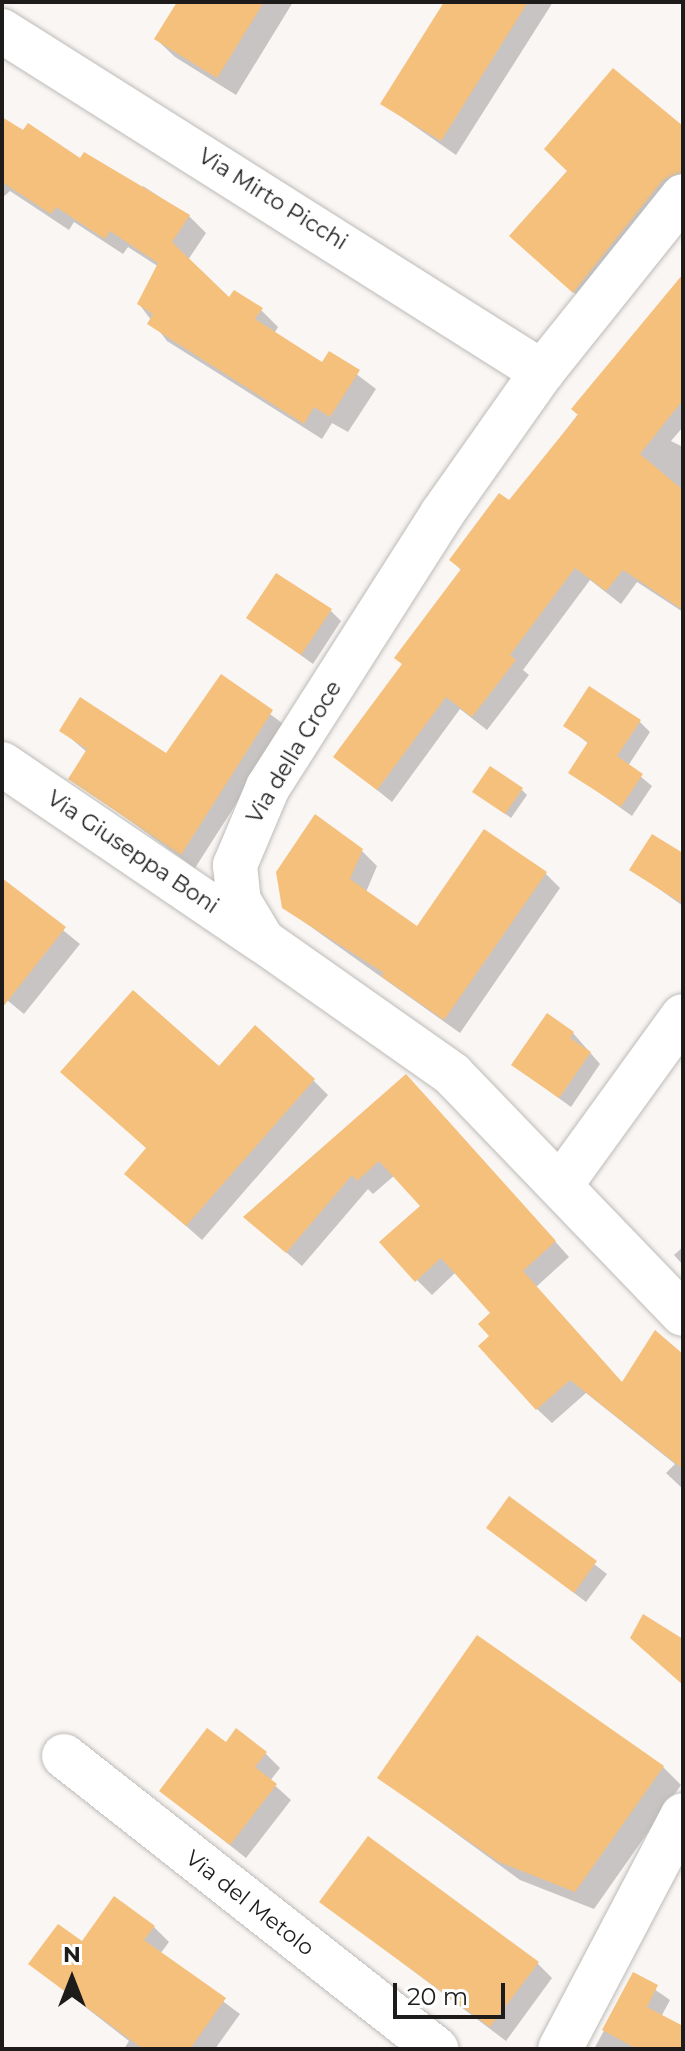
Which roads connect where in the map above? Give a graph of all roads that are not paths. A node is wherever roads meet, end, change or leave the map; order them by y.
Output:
1 (2, 31) edge
2 (683, 196) edge
3 (542, 372) junction
4 (2, 764) edge
5 (263, 941) junction
6 (683, 1016) edge
7 (562, 1183) junction
8 (683, 1314) edge
9 (64, 1756) dead end
10 (683, 1815) edge
11 (436, 2049) edge
12 (560, 2049) edge

1 - 3 street, Via Mirto Picchi
2 - 3 street, Via della Croce
3 - 5 street, Via della Croce
4 - 5 street, Via Giuseppa Boni
5 - 7 street, Via della Croce
6 - 7 street
7 - 8 street, Via della Croce
9 - 11 street, Via del Metolo
10 - 12 street

